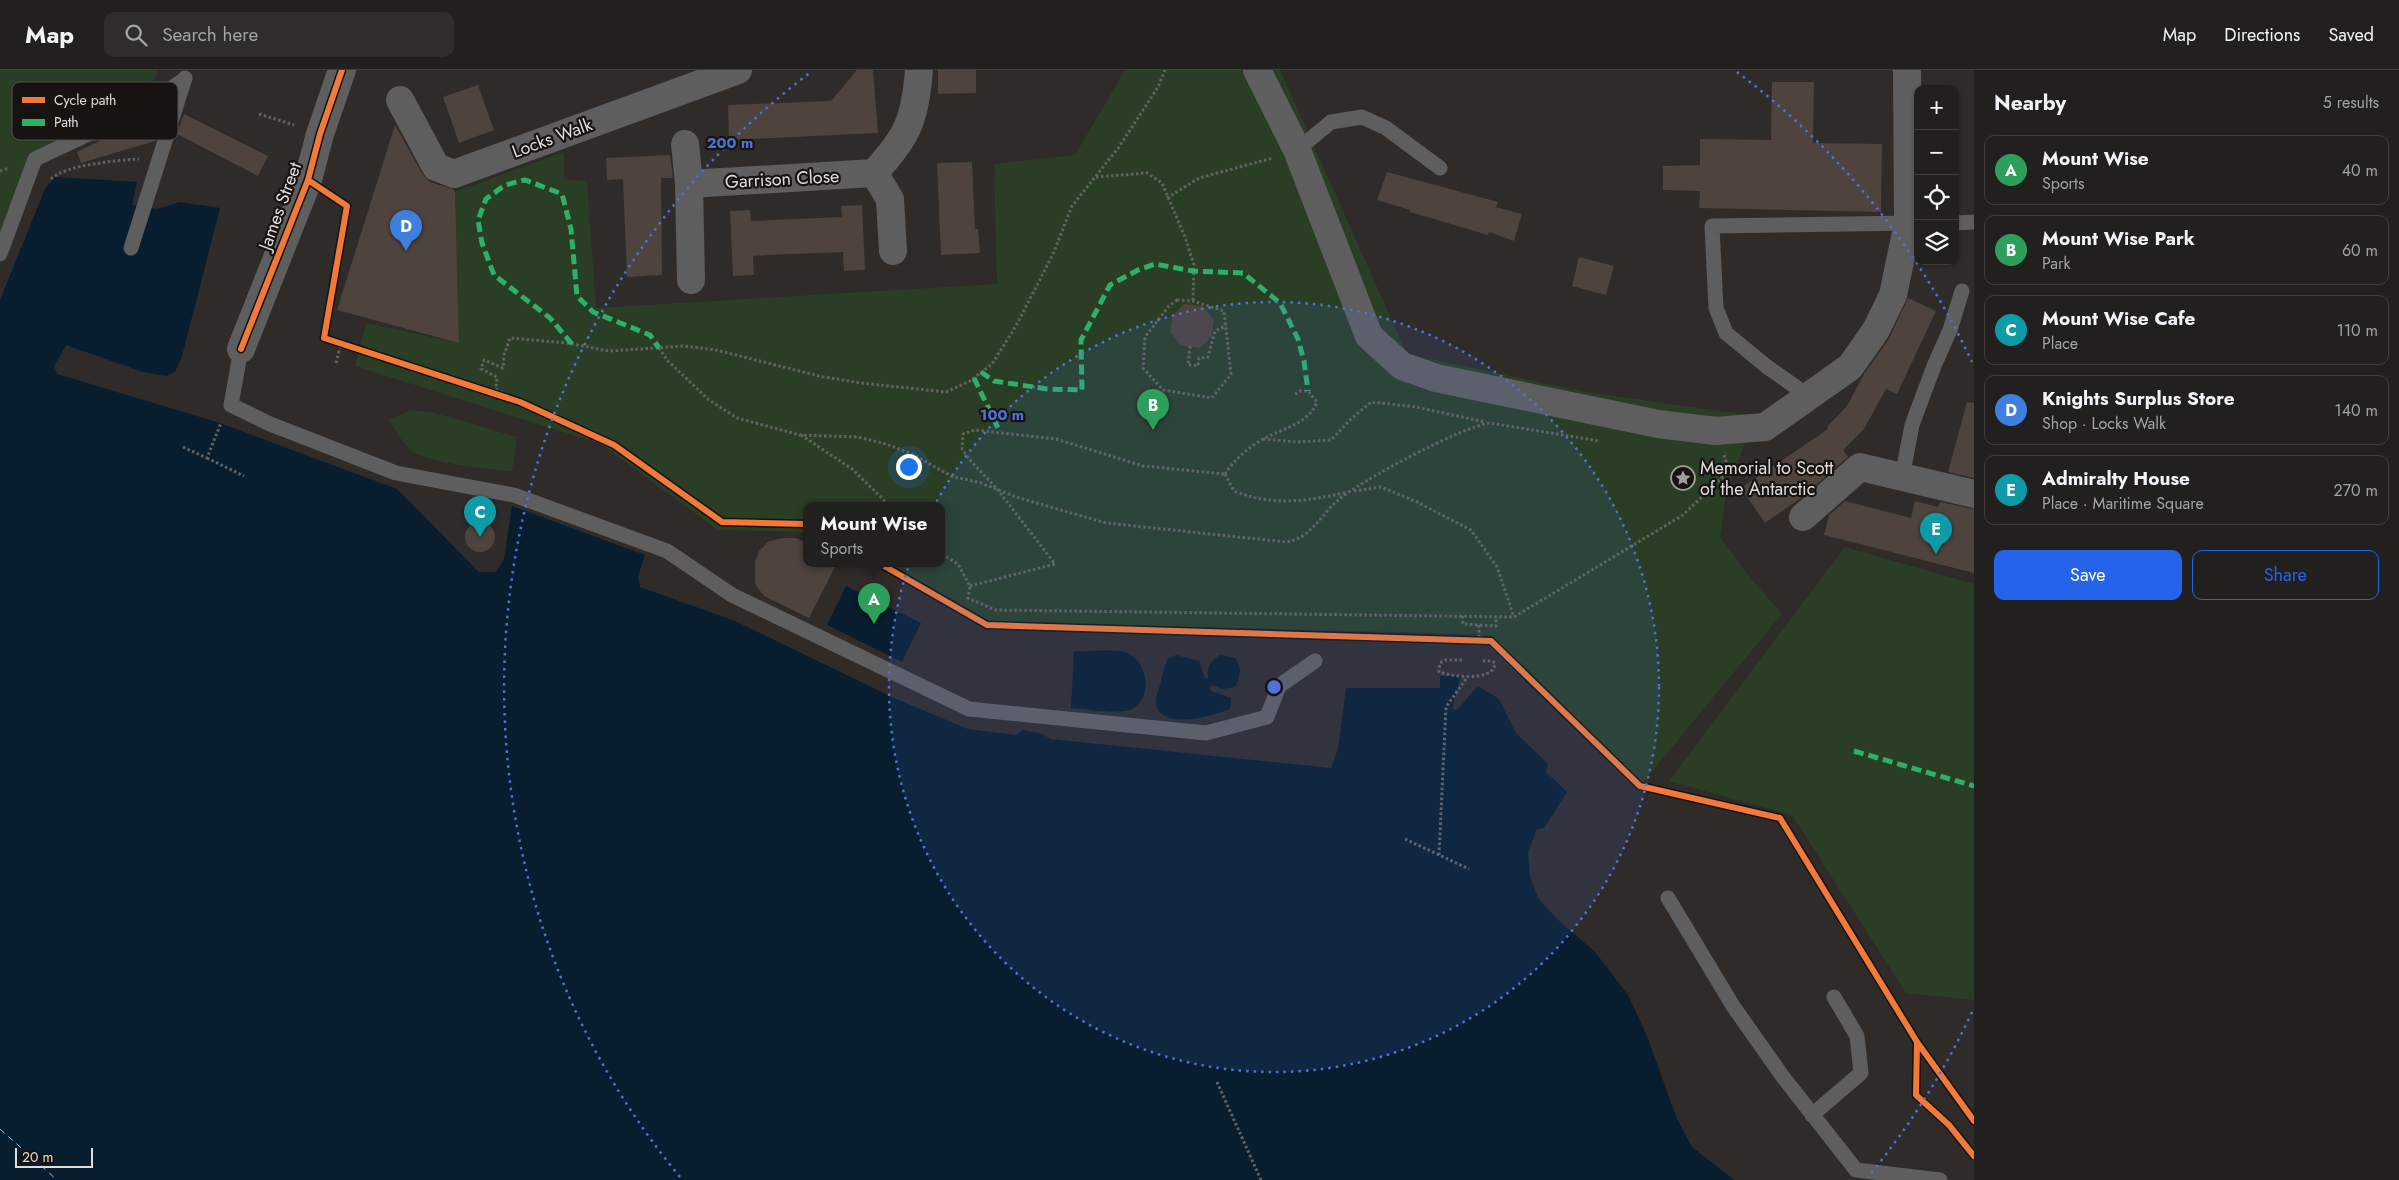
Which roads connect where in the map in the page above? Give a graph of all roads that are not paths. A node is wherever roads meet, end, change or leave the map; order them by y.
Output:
1 (342, 70) edge
2 (738, 70) edge
3 (919, 70) edge
4 (1258, 70) edge
5 (186, 75) edge
6 (1908, 81) edge
7 (178, 100) edge
8 (400, 100) dead end
9 (75, 140) edge
10 (165, 140) edge
11 (685, 144) dead end
12 (1297, 150) junction
13 (1440, 168) dead end
14 (874, 173) junction
15 (689, 184) junction
16 (1974, 222) edge
17 (1913, 223) edge
18 (1959, 223) edge
19 (131, 248) dead end
20 (893, 251) dead end
21 (0, 254) edge
22 (690, 280) dead end
23 (1962, 291) dead end
24 (241, 349) joint
25 (1810, 397) junction
26 (1902, 477) junction
27 (1974, 494) edge
28 (1803, 517) dead end
29 (1315, 661) dead end
30 (1668, 898) dead end
31 (1834, 997) dead end
32 (1812, 1115) junction
33 (1940, 1180) edge

1 - 24 street, James Street
2 - 8 street, Locks Walk
3 - 14 street
4 - 12 street
5 - 7 lane
6 - 17 street
9 - 21 lane
10 - 19 lane
11 - 15 street
12 - 13 lane
12 - 25 street
14 - 15 street, Garrison Close
14 - 20 street
15 - 22 street
16 - 18 lane
17 - 25 street
17 - 25 lane
23 - 26 lane
24 - 29 lane
26 - 27 street
26 - 28 street
30 - 32 lane
31 - 32 lane
32 - 33 lane

